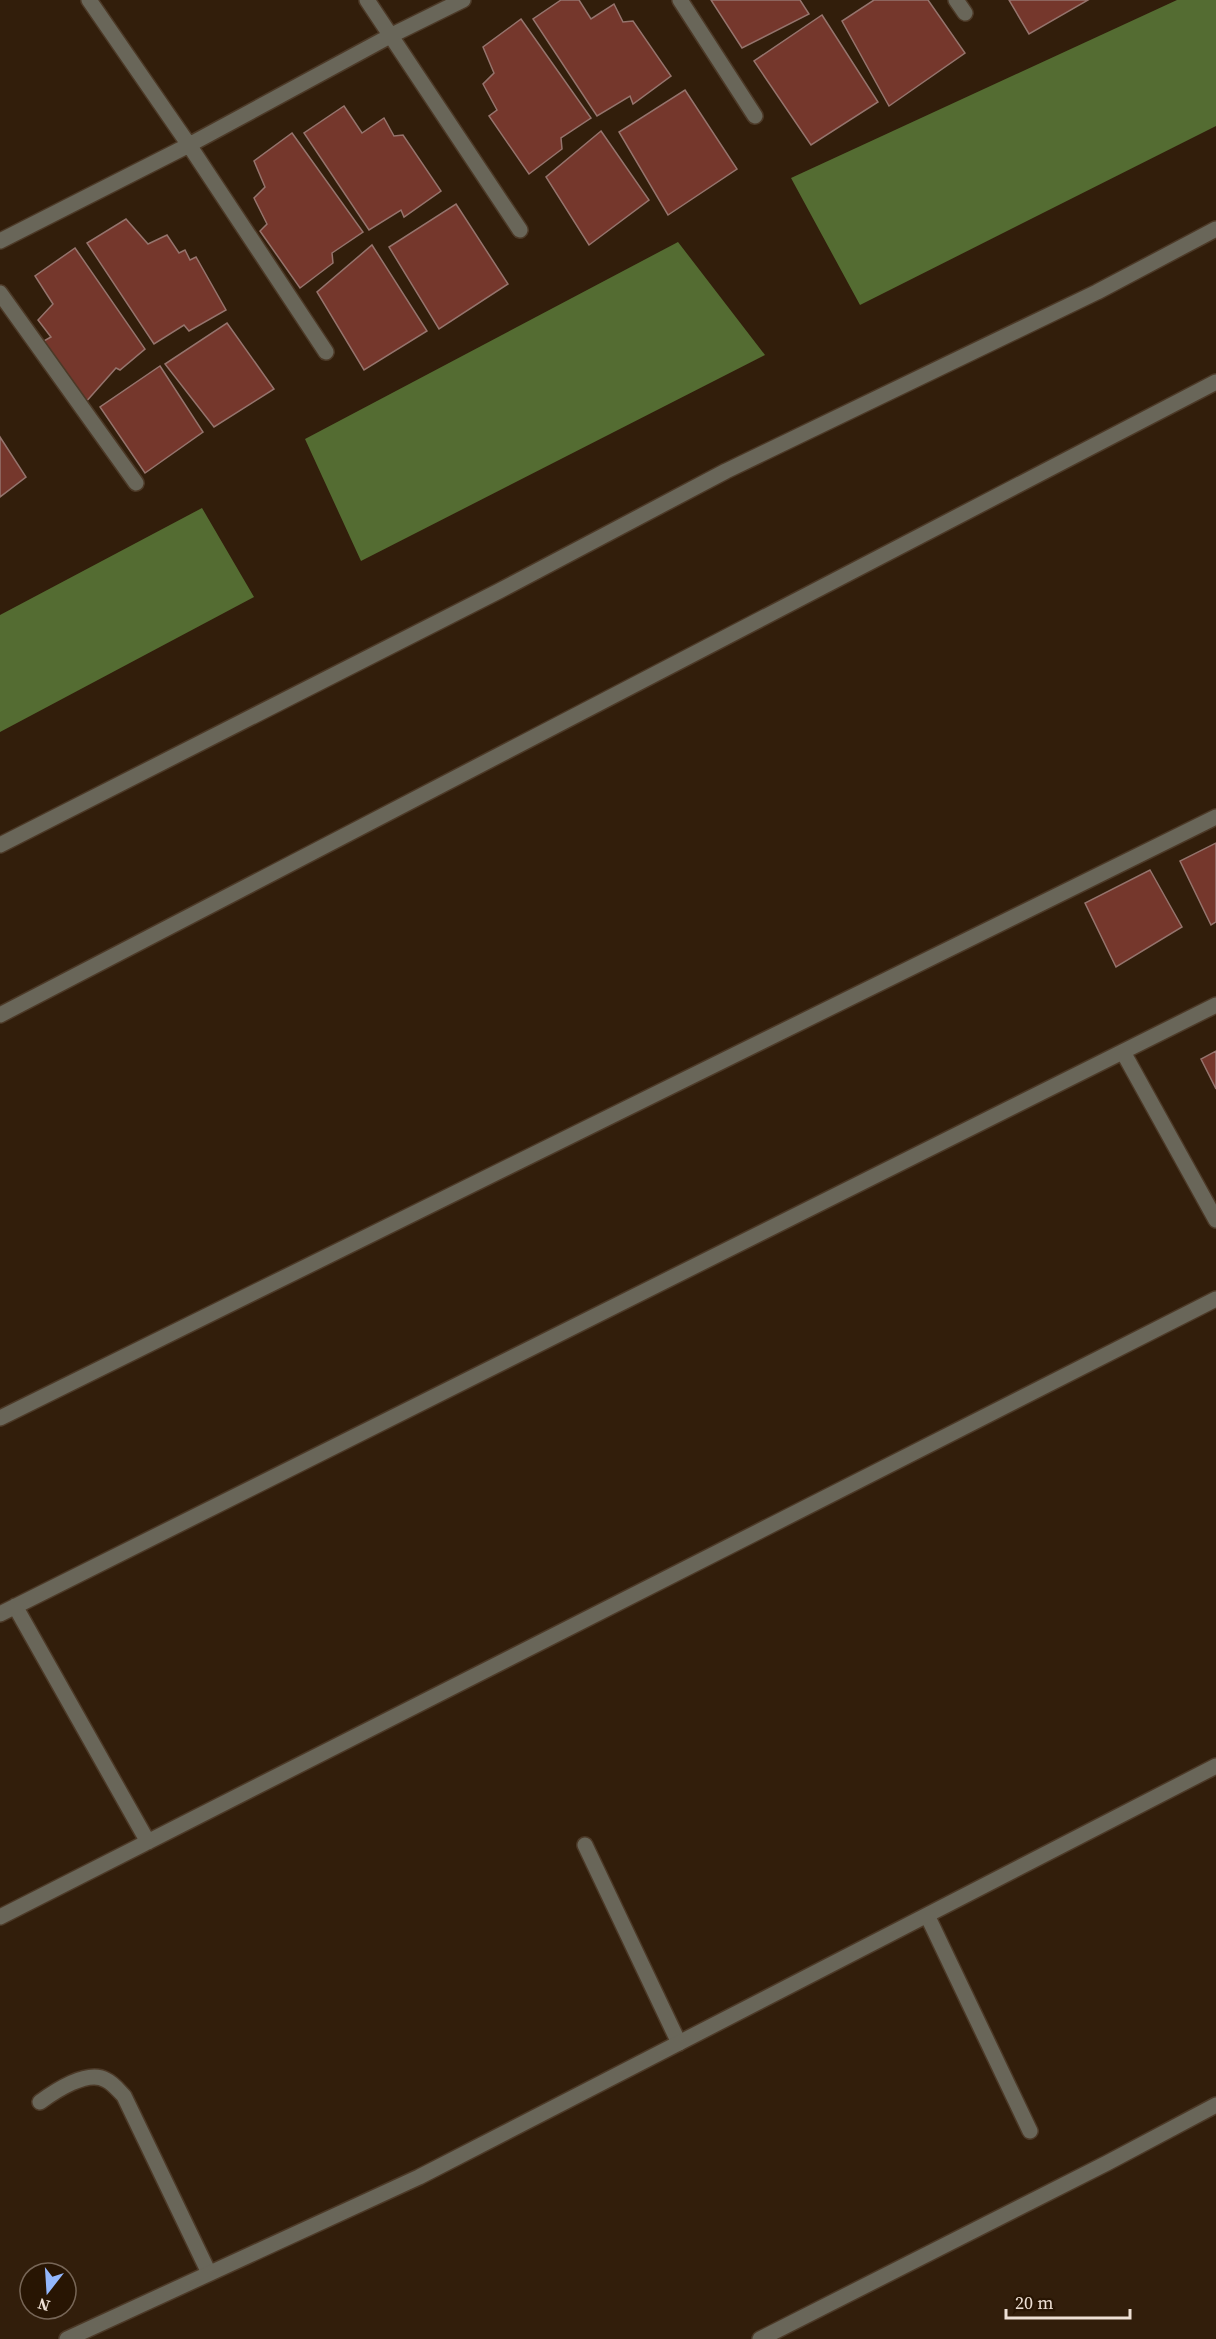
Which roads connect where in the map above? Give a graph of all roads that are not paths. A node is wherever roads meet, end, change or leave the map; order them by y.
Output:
1 (89, 0) edge
2 (367, 0) edge
3 (463, 0) edge
4 (680, 0) edge
5 (390, 36) junction
6 (755, 116) dead end
7 (189, 145) junction
8 (1216, 229) edge
9 (520, 230) dead end
10 (0, 241) edge
11 (0, 293) edge
12 (326, 352) dead end
13 (1216, 382) edge
14 (136, 483) dead end
15 (1216, 817) edge
16 (0, 846) edge
17 (1216, 1005) edge
18 (0, 1015) edge
19 (1123, 1052) junction
20 (1216, 1220) edge
21 (1216, 1299) edge
22 (0, 1418) edge
23 (15, 1606) junction
24 (0, 1614) edge
25 (1216, 1766) edge
26 (148, 1842) junction
27 (585, 1845) dead end
28 (927, 1915) junction
29 (0, 1917) edge
30 (679, 2043) junction
31 (40, 2102) dead end
32 (1216, 2105) edge
33 (1030, 2132) dead end
34 (209, 2273) junction
35 (67, 2339) edge
36 (760, 2339) edge

1 - 7 street
2 - 5 street
3 - 5 street
4 - 6 street
5 - 7 street
5 - 9 street
7 - 10 street
7 - 12 street
8 - 16 street
11 - 14 street
13 - 18 street
15 - 22 street
17 - 19 street
19 - 20 street
19 - 23 street
21 - 26 street
23 - 24 street
23 - 26 street
25 - 28 street
26 - 29 street
27 - 30 street
28 - 30 street
28 - 33 street
30 - 34 street
31 - 34 street
32 - 36 street
34 - 35 street

